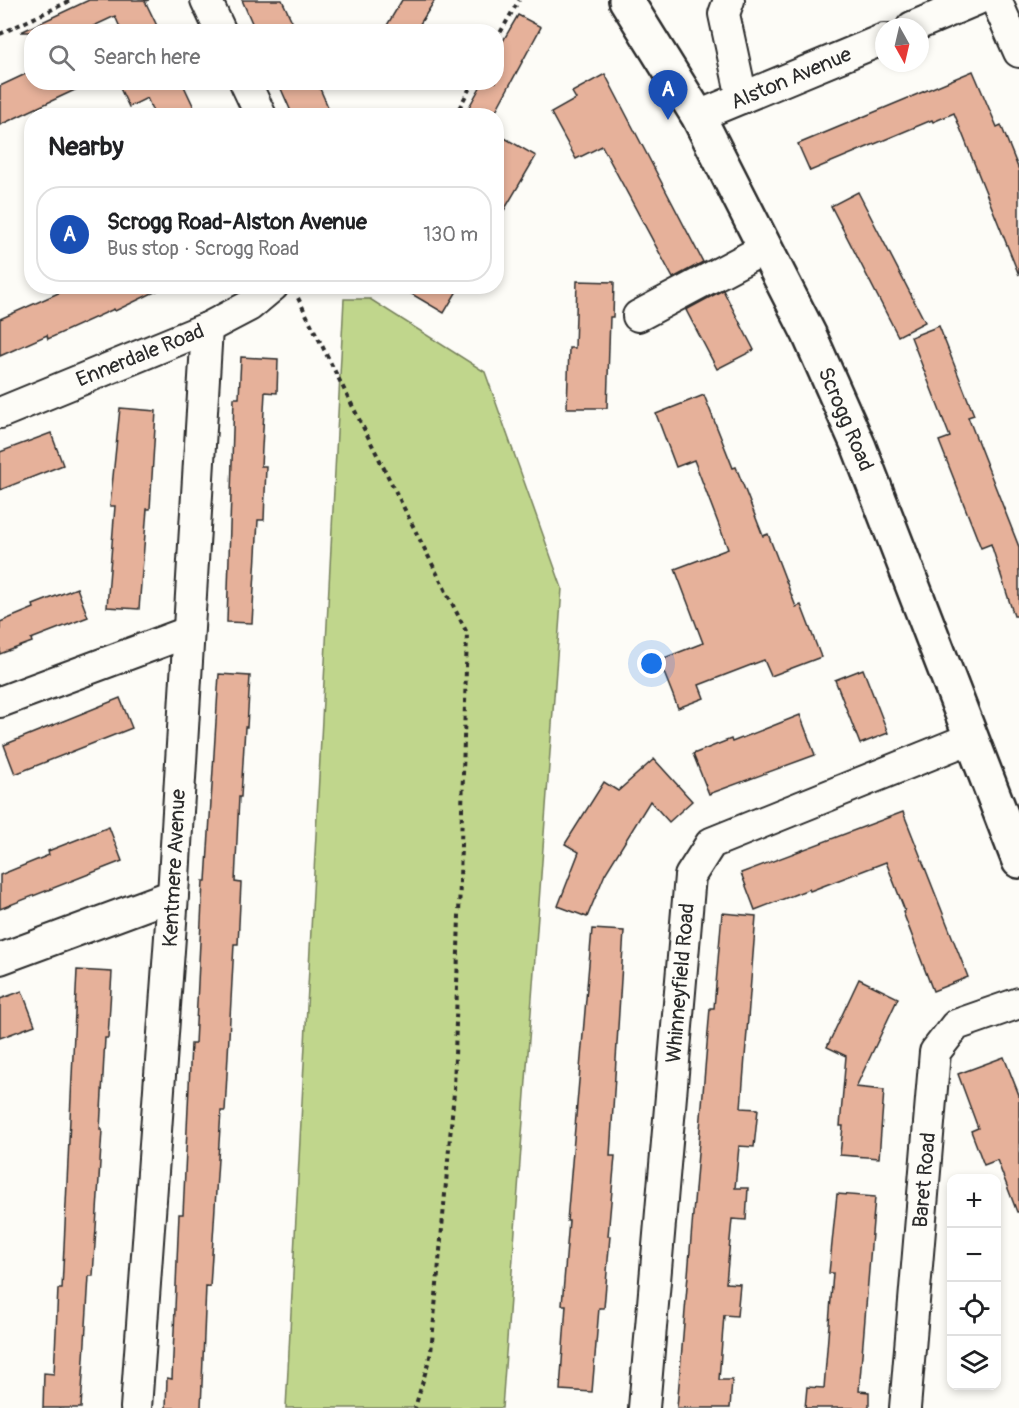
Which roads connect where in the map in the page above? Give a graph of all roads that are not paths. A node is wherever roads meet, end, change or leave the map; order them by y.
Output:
1 (206, 0) edge
2 (626, 0) edge
3 (729, 0) edge
4 (976, 0) edge
5 (996, 0) edge
6 (929, 20) edge
7 (217, 24) edge
8 (875, 43) edge
9 (1019, 52) edge
10 (249, 90) edge
11 (742, 98) junction
12 (257, 108) edge
13 (698, 116) junction
14 (766, 248) junction
15 (280, 294) edge
16 (638, 316) dead end
17 (207, 328) junction
18 (0, 413) edge
19 (188, 632) junction
20 (0, 702) edge
21 (971, 738) junction
22 (1019, 861) edge
23 (173, 895) junction
24 (0, 959) edge
25 (1019, 1003) edge
26 (136, 1408) edge
27 (644, 1408) edge
28 (905, 1408) edge

1 - 7 street
2 - 13 street, Scrogg Road
3 - 11 street
4 - 6 street
5 - 9 street
8 - 11 street, Alston Avenue
10 - 12 street
11 - 13 street, Alston Avenue
13 - 14 street, Scrogg Road
14 - 16 street
14 - 21 street, Scrogg Road
15 - 17 street, Ennerdale Road
17 - 18 street, Ennerdale Road
17 - 19 street, Kentmere Avenue
19 - 20 street
19 - 23 street, Kentmere Avenue
21 - 22 street, Scrogg Road
21 - 27 street, Whinneyfield Road
23 - 24 street
23 - 26 street, Kentmere Avenue
25 - 28 street, Baret Road

